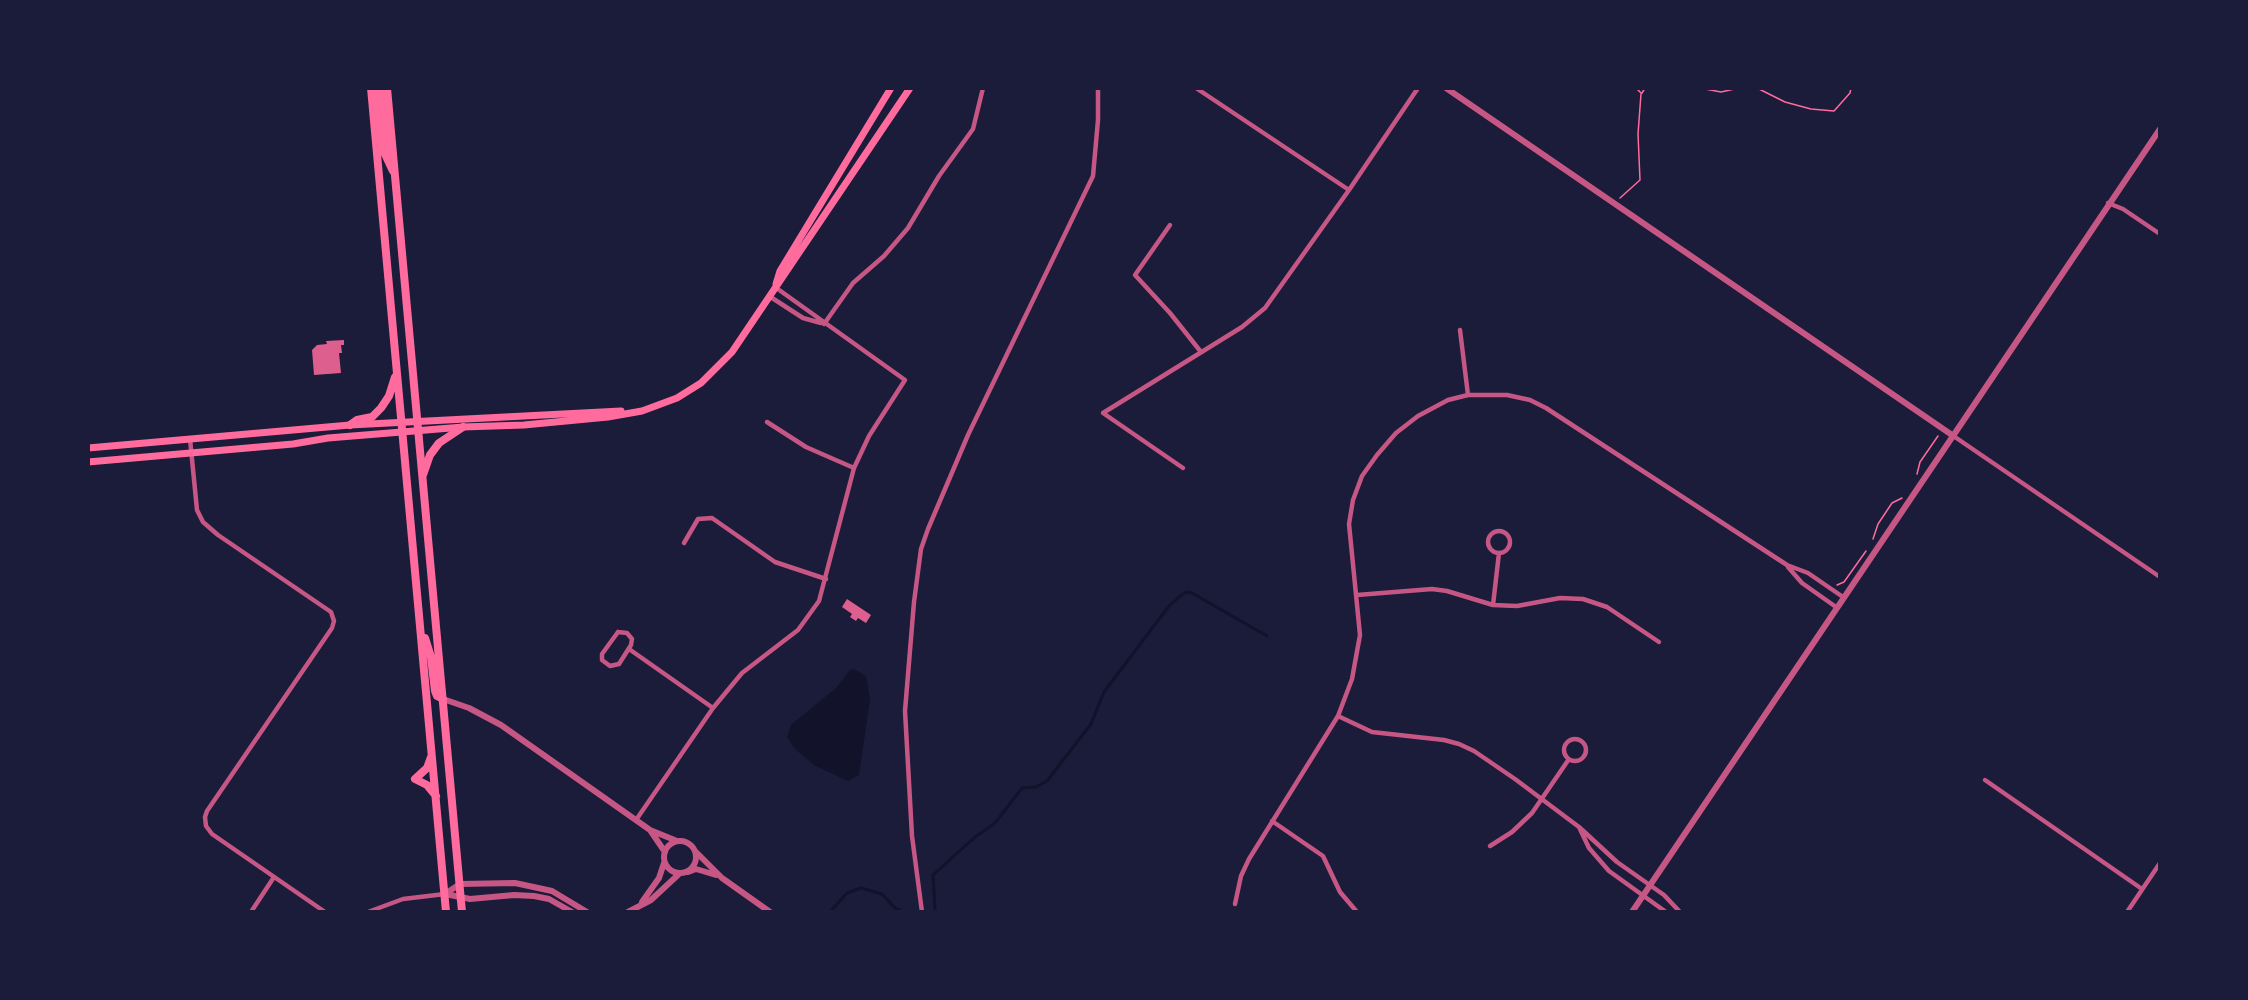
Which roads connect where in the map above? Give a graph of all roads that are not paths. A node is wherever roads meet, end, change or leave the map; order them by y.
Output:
1 (371, 88) edge
2 (379, 88) edge
3 (387, 88) edge
4 (891, 88) edge
5 (910, 88) edge
6 (982, 88) edge
7 (1098, 88) edge
8 (1196, 88) edge
9 (1418, 88) edge
10 (1446, 88) edge
11 (2160, 129) edge
12 (396, 178) junction
13 (1349, 190) junction
14 (2109, 203) junction
15 (1170, 225) dead end
16 (2160, 234) edge
17 (776, 287) junction
18 (770, 296) junction
19 (824, 324) junction
20 (1460, 330) dead end
21 (1201, 352) junction
22 (396, 373) junction
23 (1468, 395) junction
24 (642, 411) junction
25 (767, 422) dead end
26 (350, 425) junction
27 (418, 427) junction
28 (463, 427) junction
29 (402, 428) junction
30 (1952, 435) junction
31 (190, 439) junction
32 (88, 448) edge
33 (192, 453) junction
34 (88, 462) edge
35 (854, 468) junction
36 (1184, 468) dead end
37 (422, 476) junction
38 (684, 543) dead end
39 (1499, 553) junction
40 (1787, 565) junction
41 (2160, 577) edge
42 (826, 579) junction
43 (1357, 595) junction
44 (1843, 597) junction
45 (1493, 605) junction
46 (1836, 607) junction
47 (421, 625) junction
48 (1659, 642) dead end
49 (629, 649) junction
50 (443, 699) junction
51 (713, 708) junction
52 (1338, 716) junction
53 (432, 753) junction
54 (1569, 759) junction
55 (1984, 780) dead end
56 (436, 796) junction
57 (1542, 798) junction
58 (636, 820) junction
59 (1272, 821) junction
60 (1579, 826) junction
61 (650, 830) junction
62 (677, 841) junction
63 (1490, 846) dead end
64 (693, 849) junction
65 (665, 852) junction
66 (1612, 857) junction
67 (664, 863) junction
68 (2160, 863) edge
69 (1604, 866) junction
70 (687, 872) junction
71 (679, 874) junction
72 (274, 877) junction
73 (722, 878) junction
74 (460, 884) junction
75 (1650, 885) junction
76 (2142, 889) junction
77 (445, 894) junction
78 (1643, 895) junction
79 (461, 899) junction
80 (1235, 904) dead end
81 (640, 905) junction
82 (324, 911) edge
83 (251, 912) edge
84 (368, 912) edge
85 (446, 912) edge
86 (462, 912) edge
87 (572, 912) edge
88 (587, 912) edge
89 (628, 912) edge
90 (770, 912) edge
91 (922, 912) edge
92 (1357, 912) edge
93 (1632, 912) edge
94 (1666, 912) edge
95 (1680, 912) edge
96 (2127, 912) edge

1 - 22 main road
2 - 12 main road
3 - 12 main road
4 - 17 main road
5 - 17 main road
6 - 19 street
7 - 91 street
8 - 13 street
9 - 13 street
10 - 30 street
11 - 14 street
12 - 27 main road
13 - 21 street
14 - 16 street
14 - 30 street
15 - 21 street
17 - 18 main road
17 - 19 street
18 - 19 street
18 - 24 main road
19 - 35 street
20 - 23 street
21 - 36 street
22 - 26 main road
22 - 29 main road
23 - 40 street
23 - 43 street
24 - 27 main road
24 - 28 main road
25 - 35 street
26 - 29 main road
26 - 31 main road
27 - 28 main road
27 - 29 main road
27 - 37 main road
28 - 37 main road
29 - 33 main road
29 - 47 main road
30 - 41 street
30 - 44 street
31 - 32 main road
31 - 33 street
33 - 34 main road
33 - 72 street
35 - 42 street
37 - 50 main road
38 - 42 street
39 - 39 street
39 - 45 street
40 - 44 street
40 - 46 street
42 - 51 street
43 - 45 street
43 - 52 street
44 - 46 street
45 - 48 street
46 - 75 street
47 - 50 main road
47 - 53 main road
49 - 49 street
49 - 51 street
50 - 58 street
50 - 74 main road
51 - 58 street
52 - 57 street
52 - 59 street
53 - 56 main road
53 - 56 main road
54 - 54 street
54 - 57 street
55 - 76 street
56 - 77 main road
57 - 60 street
57 - 63 street
58 - 61 street
59 - 80 street
59 - 92 street
60 - 66 street
60 - 69 street
61 - 62 street
61 - 65 street
62 - 64 street
62 - 65 street
64 - 70 street
64 - 73 street
65 - 67 street
66 - 69 street
66 - 75 street
67 - 71 street
67 - 81 street
68 - 76 street
69 - 78 street
70 - 71 street
70 - 73 street
71 - 81 street
72 - 82 street
72 - 83 street
73 - 90 street
74 - 77 street
74 - 79 main road
74 - 88 street
75 - 78 street
75 - 95 street
76 - 96 street
77 - 79 street
77 - 84 street
77 - 85 main road
78 - 93 street
78 - 94 street
79 - 86 main road
79 - 87 street
81 - 89 street

